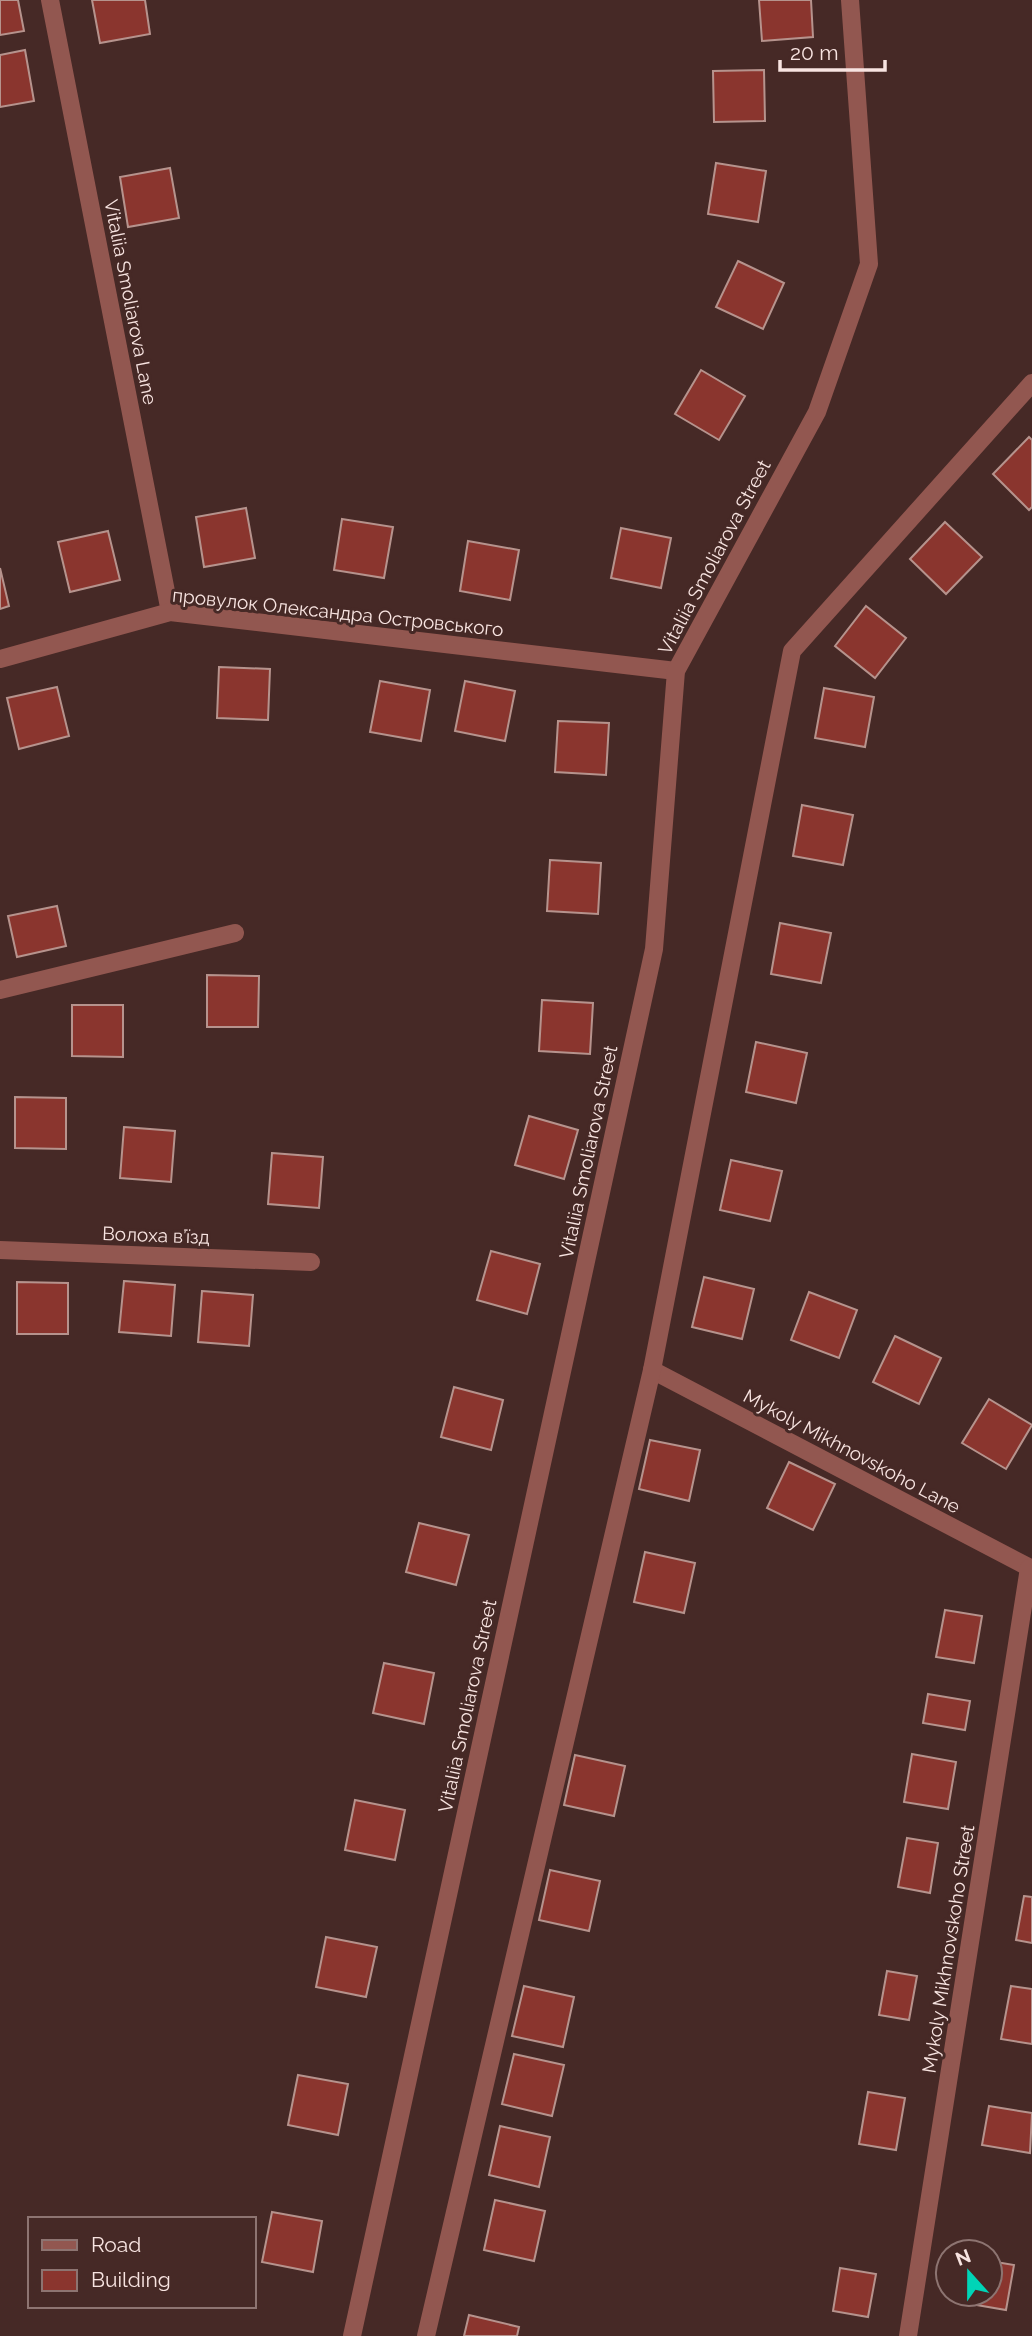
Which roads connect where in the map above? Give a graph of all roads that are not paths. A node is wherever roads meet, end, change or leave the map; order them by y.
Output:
1 (50, 0) edge
2 (850, 0) edge
3 (1032, 383) edge
4 (170, 612) junction
5 (0, 659) edge
6 (677, 671) junction
7 (234, 933) dead end
8 (0, 990) edge
9 (0, 1250) edge
10 (310, 1262) dead end
11 (652, 1370) junction
12 (1030, 1568) edge
13 (352, 2336) edge
14 (426, 2336) edge
15 (908, 2336) edge

1 - 4 street, Vitaliia Smoliarova Lane
2 - 6 street, Vitaliia Smoliarova Street
3 - 11 street
4 - 5 street, провулок Олександра Островського
4 - 6 street, провулок Олександра Островського
6 - 13 street, Vitaliia Smoliarova Street
7 - 8 street
9 - 10 street, Волоха в’їзд
11 - 12 street, Mykoly Mikhnovskoho Lane
11 - 14 street
12 - 15 street, Mykoly Mikhnovskoho Street

